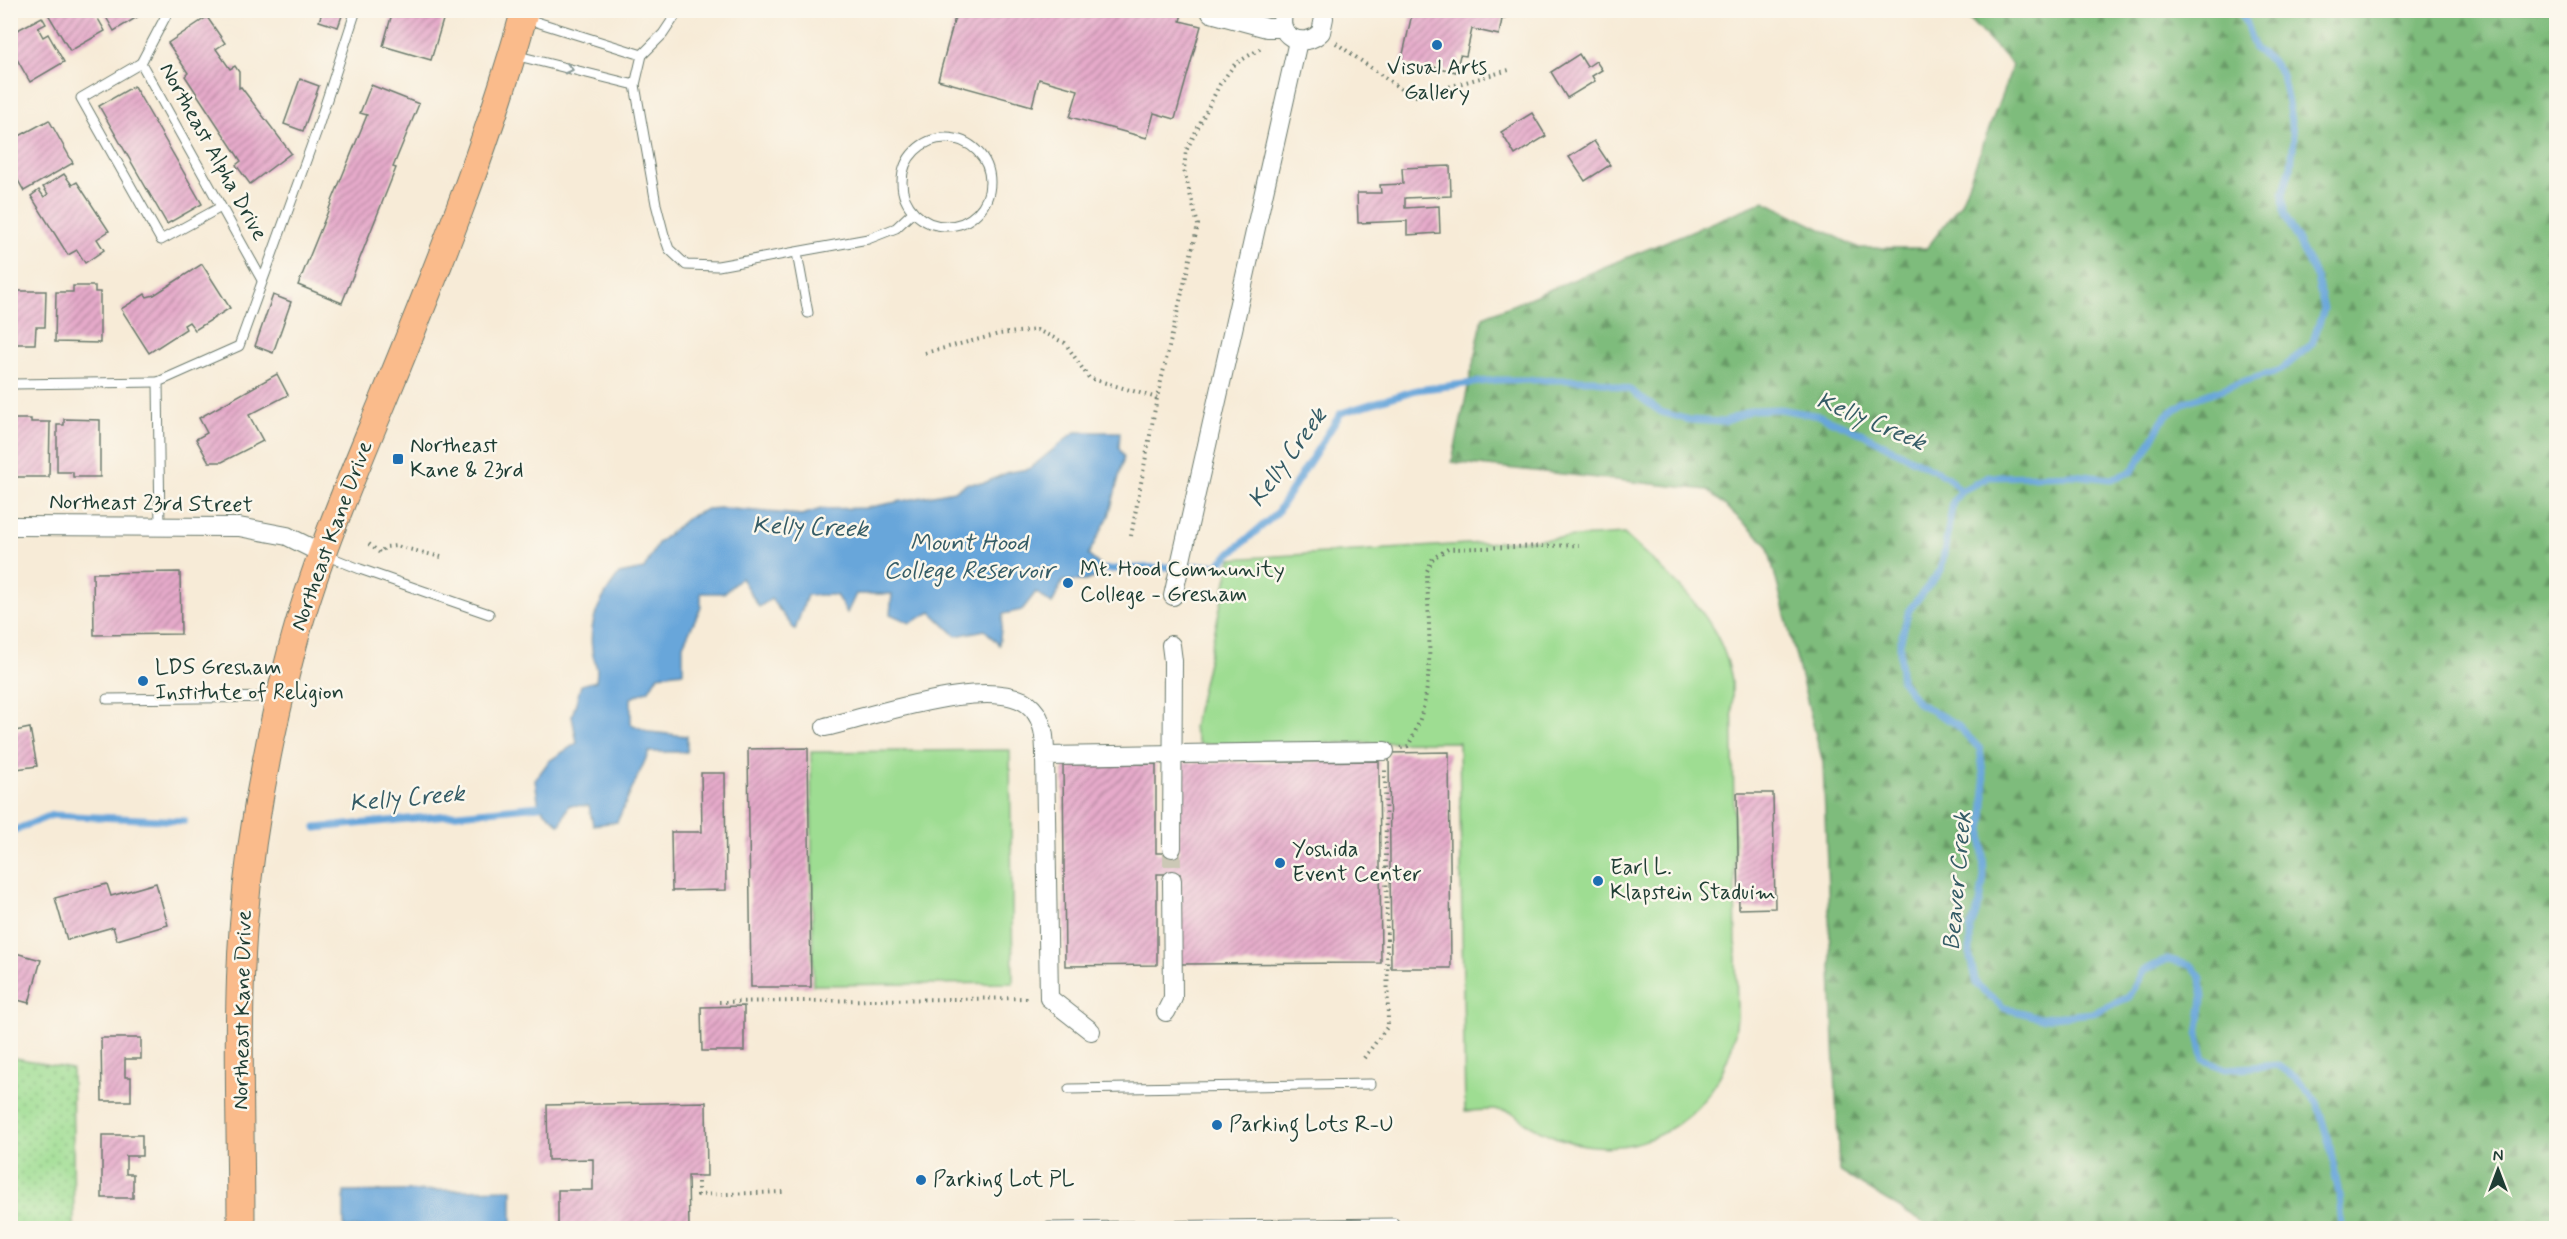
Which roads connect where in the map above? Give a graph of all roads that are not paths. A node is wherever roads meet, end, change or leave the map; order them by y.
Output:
1 (169, 10) edge
2 (356, 10) edge
3 (679, 10) edge
4 (1322, 10) edge
5 (524, 14) edge
6 (1211, 14) dead end
7 (1288, 28) edge
8 (512, 54) junction
9 (642, 55) junction
10 (141, 63) junction
11 (635, 85) junction
12 (221, 207) junction
13 (913, 212) junction
14 (797, 253) junction
15 (262, 280) junction
16 (808, 313) dead end
17 (158, 382) junction
18 (13, 384) dead end
19 (10, 526) edge
20 (160, 527) junction
21 (323, 554) junction
22 (1173, 596) dead end
23 (489, 614) dead end
24 (1171, 645) dead end
25 (280, 698) junction
26 (107, 699) dead end
27 (825, 727) dead end
28 (1385, 751) road end
29 (1173, 753) junction
30 (1045, 756) junction
31 (1172, 848) tunnel mouth
32 (1172, 880) tunnel mouth
33 (1166, 1012) dead end
34 (1091, 1031) dead end
35 (1371, 1084) dead end
36 (1069, 1089) dead end
37 (1394, 1223) dead end
38 (1048, 1227) dead end
39 (241, 1228) edge

1 - 10 lane, Northeast Alpha Drive
2 - 15 lane, Northeast Alpha Drive
3 - 9 lane
4 - 7 street
5 - 8 main road, Northeast Kane Drive
5 - 9 lane
6 - 7 street
7 - 22 street
8 -> 11 lane
8 - 21 main road, Northeast Kane Drive
9 - 11 lane
10 - 12 lane, Northeast Alpha Drive
10 - 12 lane
11 - 14 lane
12 - 15 lane, Northeast Alpha Drive
13 - 13 lane
13 - 14 lane
14 - 16 lane
15 - 17 lane, Northeast Alpha Drive
17 - 18 lane
17 - 20 lane
19 - 20 street, Northeast 23rd Street
20 - 21 street, Northeast 23rd Street
21 - 23 lane
21 - 25 main road, Northeast Kane Drive
24 - 29 street
25 - 26 lane
25 - 39 main road, Northeast Kane Drive
27 - 30 street
28 - 29 street
29 - 30 street
29 - 31 street
30 - 34 street
32 - 33 street
35 - 36 lane
37 - 38 lane

